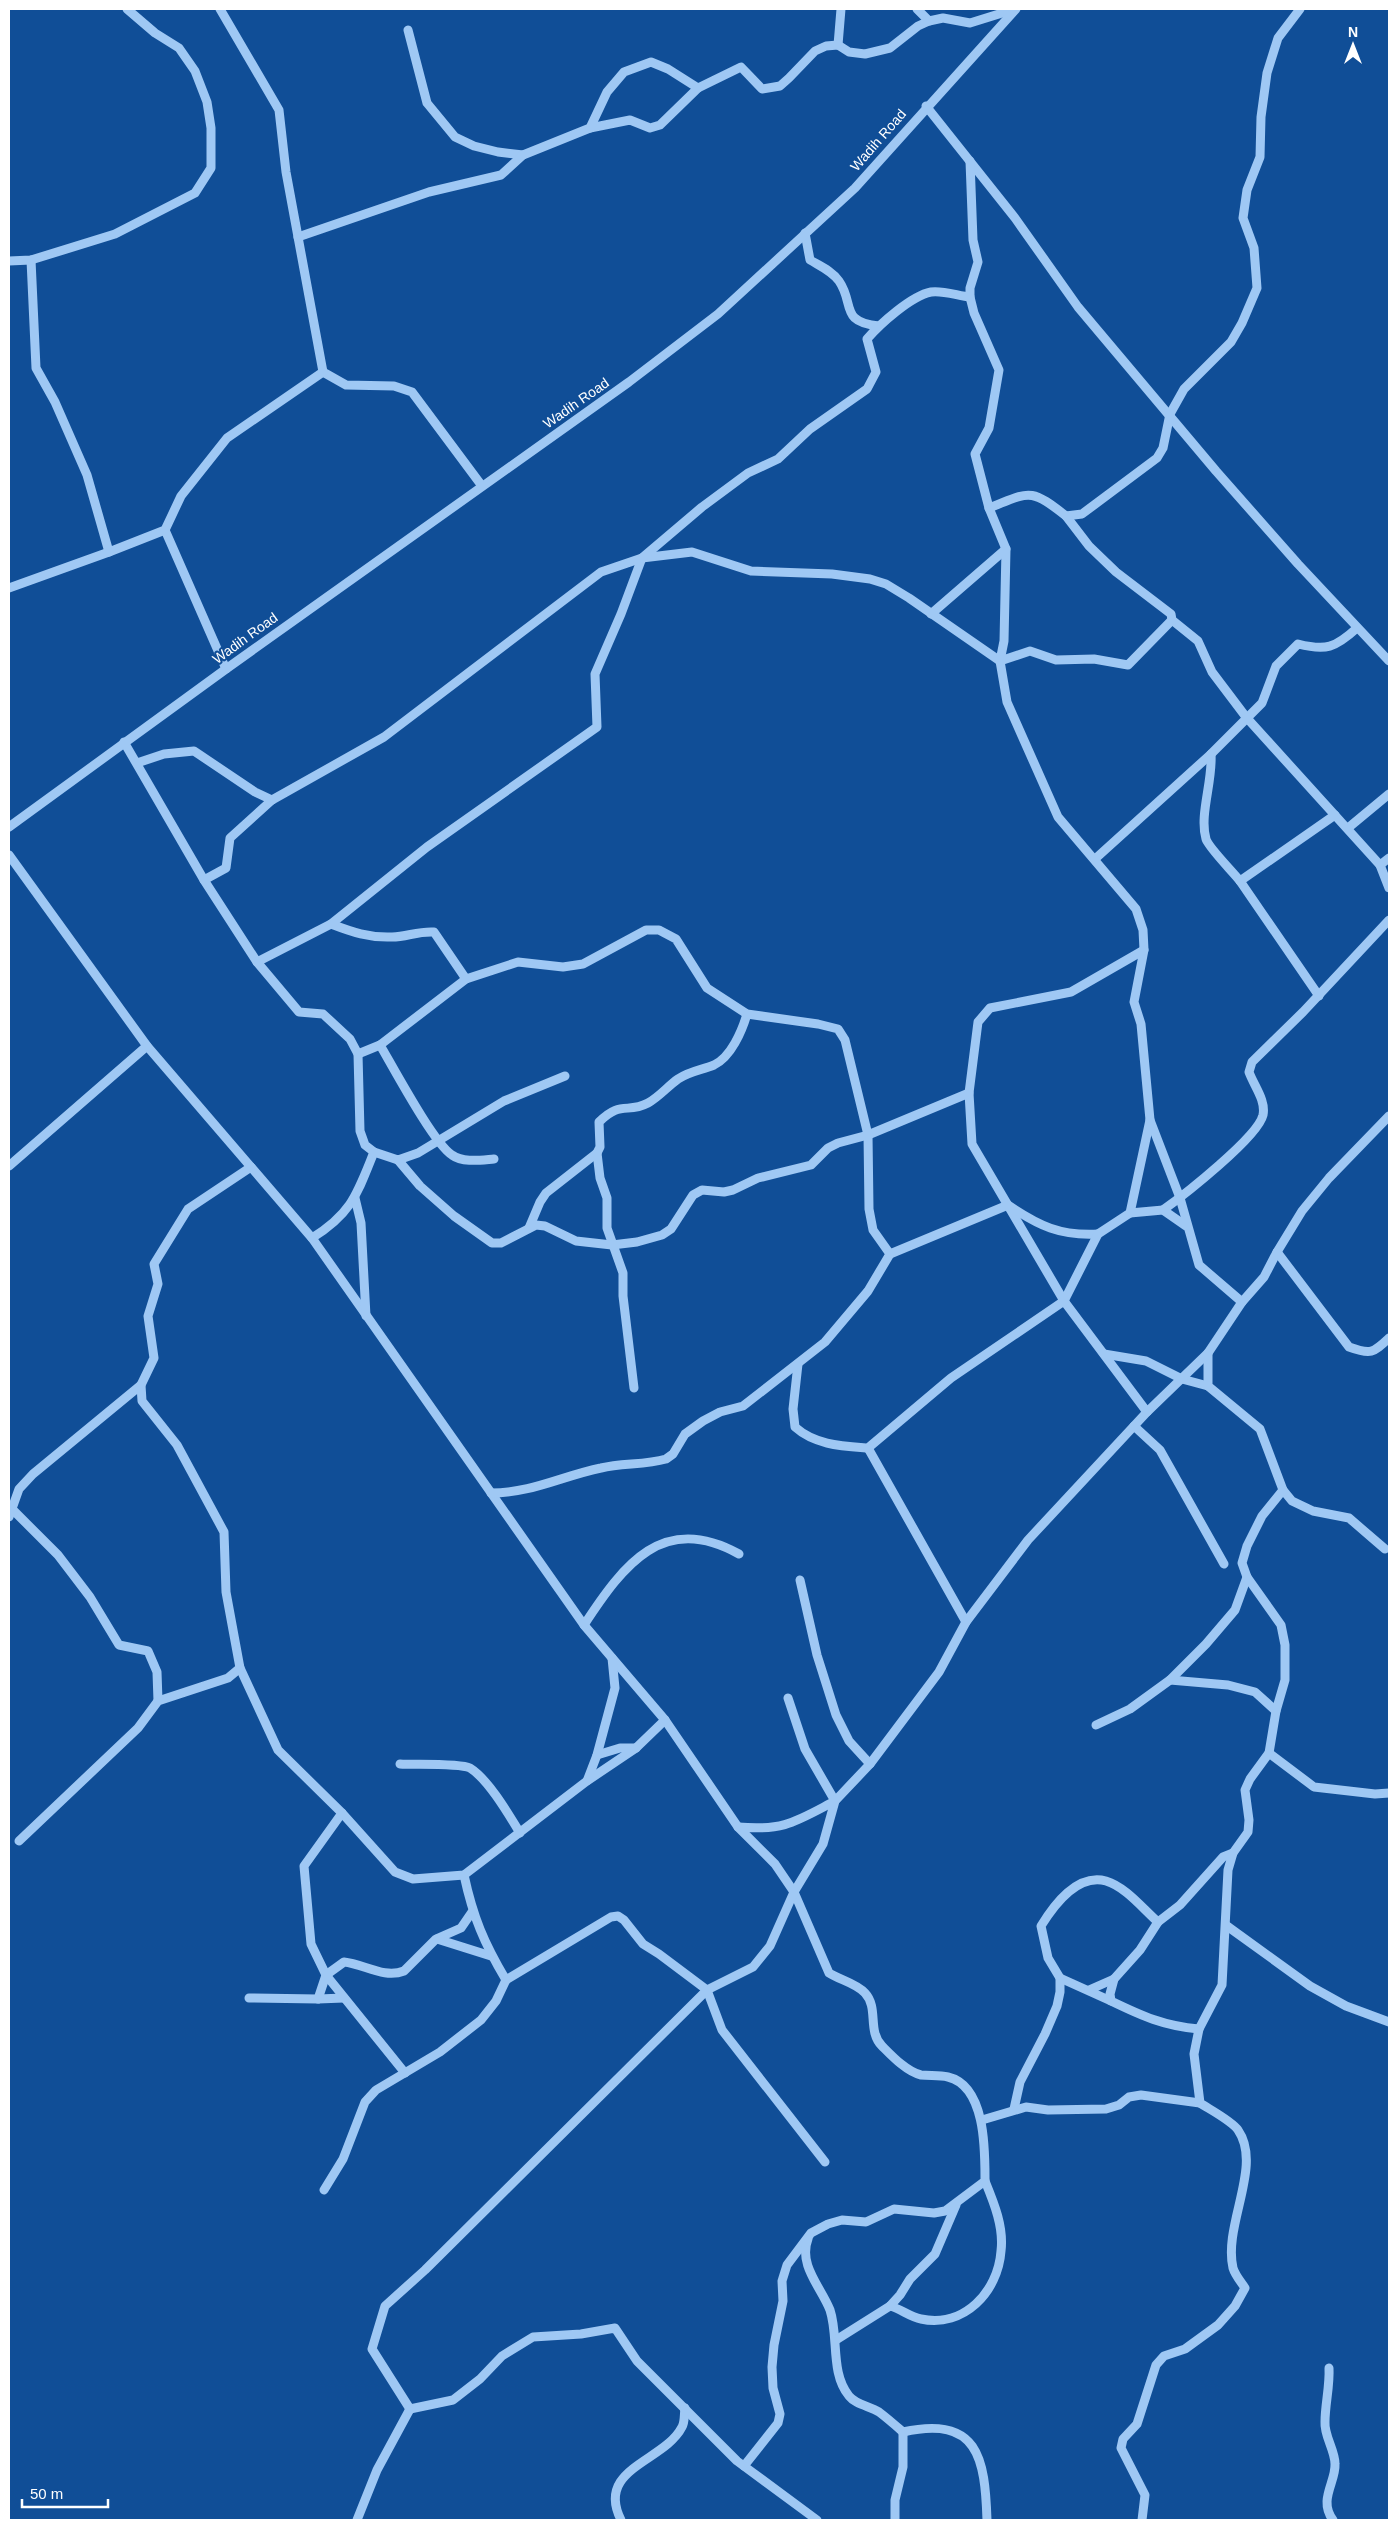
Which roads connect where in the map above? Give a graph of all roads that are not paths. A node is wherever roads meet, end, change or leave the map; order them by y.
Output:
1 (127, 9) edge
2 (220, 9) edge
3 (841, 9) edge
4 (917, 9) edge
5 (1016, 9) edge
6 (1300, 9) edge
7 (929, 21) junction
8 (408, 30) dead end
9 (838, 45) junction
10 (698, 88) junction
11 (926, 106) junction
12 (590, 128) junction
13 (523, 155) junction
14 (970, 161) junction
15 (805, 233) junction
16 (298, 237) junction
17 (31, 260) junction
18 (9, 261) edge
19 (970, 297) junction
20 (879, 326) junction
21 (323, 372) junction
22 (1170, 414) junction
23 (482, 486) junction
24 (989, 508) junction
25 (1066, 516) junction
26 (164, 530) junction
27 (1006, 549) junction
28 (109, 552) junction
29 (642, 558) junction
30 (9, 588) edge
31 (931, 614) junction
32 (1172, 620) junction
33 (1357, 628) junction
34 (1000, 661) junction
35 (1389, 661) edge
36 (226, 669) junction
37 (1246, 717) junction
38 (124, 742) junction
39 (1211, 754) junction
40 (137, 763) junction
41 (1389, 794) edge
42 (272, 800) junction
43 (1335, 815) junction
44 (9, 827) edge
45 (1348, 828) junction
46 (9, 855) edge
47 (1389, 858) edge
48 (1095, 859) junction
49 (1380, 866) junction
50 (204, 880) junction
51 (1240, 881) junction
52 (1389, 888) edge
53 (1389, 920) edge
54 (331, 924) junction
55 (1144, 950) junction
56 (257, 962) junction
57 (466, 979) junction
58 (1319, 996) junction
59 (747, 1014) junction
60 (380, 1045) junction
61 (146, 1046) junction
62 (358, 1054) junction
63 (565, 1076) dead end
64 (969, 1093) junction
65 (1389, 1116) edge
66 (1150, 1120) junction
67 (868, 1135) junction
68 (438, 1141) junction
69 (374, 1152) junction
70 (597, 1153) junction
71 (494, 1159) dead end
72 (398, 1160) junction
73 (9, 1166) edge
74 (252, 1167) junction
75 (355, 1198) junction
76 (1180, 1198) junction
77 (1008, 1205) junction
78 (1163, 1210) junction
79 (1130, 1213) junction
80 (1186, 1226) junction
81 (529, 1228) junction
82 (1098, 1234) junction
83 (312, 1238) junction
84 (612, 1245) junction
85 (1276, 1252) junction
86 (890, 1254) junction
87 (1064, 1301) junction
88 (1242, 1302) junction
89 (366, 1316) junction
90 (1389, 1338) edge
91 (1208, 1353) junction
92 (1104, 1354) junction
93 (798, 1364) junction
94 (1182, 1379) junction
95 (141, 1385) junction
96 (1208, 1386) junction
97 (634, 1388) dead end
98 (1147, 1412) junction
99 (1134, 1426) junction
100 (868, 1448) junction
101 (1283, 1490) junction
102 (491, 1493) junction
103 (10, 1512) edge
104 (1385, 1548) dead end
105 (740, 1554) dead end
106 (1224, 1564) dead end
107 (1247, 1577) junction
108 (800, 1580) dead end
109 (966, 1622) junction
110 (584, 1625) junction
111 (612, 1658) junction
112 (240, 1668) junction
113 (1170, 1680) junction
114 (788, 1698) dead end
115 (158, 1701) junction
116 (1276, 1711) junction
117 (666, 1720) junction
118 (1096, 1725) dead end
119 (636, 1748) junction
120 (1269, 1753) junction
121 (598, 1755) junction
122 (400, 1764) dead end
123 (870, 1764) junction
124 (587, 1782) junction
125 (1389, 1793) edge
126 (835, 1801) junction
127 (342, 1813) junction
128 (738, 1827) junction
129 (520, 1833) junction
130 (19, 1842) dead end
131 (1233, 1852) junction
132 (464, 1875) junction
133 (794, 1892) junction
134 (472, 1912) junction
135 (1158, 1922) junction
136 (1226, 1926) junction
137 (436, 1939) junction
138 (491, 1956) junction
139 (326, 1975) junction
140 (1060, 1978) junction
141 (1114, 1979) junction
142 (506, 1980) junction
143 (706, 1990) junction
144 (1089, 1990) junction
145 (249, 1998) dead end
146 (344, 1998) junction
147 (318, 1999) junction
148 (1111, 2001) junction
149 (1389, 2022) edge
150 (1199, 2029) junction
151 (405, 2073) junction
152 (1200, 2103) junction
153 (1014, 2109) junction
154 (982, 2120) junction
155 (826, 2162) dead end
156 (986, 2181) junction
157 (324, 2190) dead end
158 (956, 2205) junction
159 (811, 2232) junction
160 (890, 2306) junction
161 (836, 2340) junction
162 (1329, 2368) dead end
163 (685, 2408) junction
164 (410, 2409) junction
165 (903, 2432) junction
166 (744, 2466) junction
167 (358, 2520) edge
168 (621, 2520) edge
169 (817, 2520) edge
170 (895, 2520) edge
171 (987, 2520) edge
172 (1142, 2520) edge
173 (1333, 2520) edge

1 - 17 street
2 - 16 street
3 - 9 street
4 - 7 street
5 - 7 street
5 - 11 street, Wadih Road
6 - 22 street
7 - 9 street
8 - 13 street
9 - 10 street
10 - 12 street
10 - 12 street
11 - 14 street
11 - 15 street, Wadih Road
12 - 13 street
13 - 16 street
14 - 19 street
14 - 22 street
15 - 20 street
15 - 23 street, Wadih Road
16 - 21 street
17 - 18 street
17 - 28 street
19 - 20 street
19 - 24 street
20 - 29 street
21 - 23 street
21 - 26 street
22 - 25 street
22 - 33 street
23 - 36 street, Wadih Road
24 - 25 street
24 - 27 street
25 - 32 street
26 - 28 street
26 - 36 street
27 - 31 street
27 - 34 street
28 - 30 street
29 - 31 street
29 - 42 street
29 - 54 street
31 - 34 street
32 - 34 street
32 - 37 street
33 - 35 street
33 - 37 street
34 - 48 street
36 - 38 street, Wadih Road
37 - 39 street
37 - 43 street
38 - 40 street
38 - 44 street, Wadih Road
39 - 48 street
39 - 51 street
40 - 42 street
40 - 50 street
41 - 45 street
42 - 50 street
43 - 45 street
43 - 51 street
45 - 49 street
46 - 61 street
47 - 49 street
48 - 55 street
49 - 52 street
50 - 56 street
51 - 58 street
53 - 58 street
54 - 56 street
54 - 57 street
55 - 64 street
55 - 66 street
56 - 62 street
57 - 59 street
57 - 60 street
58 - 76 street
59 - 67 street
59 - 70 street
60 - 62 street
60 - 68 street
61 - 73 street
61 - 74 street
62 - 69 street
63 - 68 street
64 - 67 street
64 - 77 street
65 - 85 street
66 - 76 street
66 - 79 street
67 - 84 street
67 - 86 street
68 - 71 street
68 - 72 street
69 - 72 street
69 - 75 street
70 - 81 street
70 - 84 street
72 - 81 street
74 - 83 street
74 - 95 street
75 - 83 street
75 - 89 street
76 - 78 street
76 - 80 street
77 - 82 street
77 - 86 street
77 - 87 street
78 - 79 street
78 - 80 street
79 - 82 street
80 - 88 street
81 - 84 street
82 - 87 street
83 - 89 street
84 - 97 street
85 - 88 street
85 - 90 street
86 - 93 street
87 - 92 street
87 - 100 street
88 - 91 street
89 - 102 street
91 - 94 street
91 - 96 street
92 - 94 street
92 - 98 street
93 - 100 street
93 - 102 street
94 - 96 street
94 - 98 street
95 - 103 street
95 - 112 street
96 - 101 street
98 - 99 street
99 - 106 street
99 - 109 street
100 - 109 street
101 - 104 street
101 - 107 street
102 - 110 street
103 - 115 street
105 - 110 street
107 - 113 street
107 - 116 street
108 - 123 street
109 - 123 street
110 - 111 street
111 - 117 street
111 - 121 street
112 - 115 street
112 - 127 street
113 - 116 street
113 - 118 street
114 - 126 street
115 - 130 street
116 - 120 street
117 - 119 street
117 - 128 street
119 - 121 street
119 - 124 street
120 - 125 street
120 - 131 street
121 - 124 street
122 - 129 street
123 - 126 street
124 - 129 street
126 - 128 street
126 - 133 street
127 - 132 street
127 - 139 street
128 - 133 street
129 - 132 street
131 - 135 street
131 - 136 street
132 - 134 street
133 - 143 street
133 - 154 street
134 - 137 street
134 - 138 street
135 - 140 street
135 - 141 street
136 - 149 street
136 - 150 street
137 - 138 street
137 - 139 street
138 - 142 street
139 - 146 street
139 - 147 street
140 - 144 street
140 - 153 street
141 - 144 street
141 - 148 street
142 - 143 street
142 - 151 street
143 - 155 street
143 - 164 street
144 - 148 street
145 - 147 street
146 - 147 street
146 - 151 street
148 - 150 street
150 - 152 street
151 - 157 street
152 - 153 street
152 - 172 street
153 - 154 street
154 - 156 street
156 - 158 street
156 - 160 street
158 - 159 street
158 - 160 street
159 - 161 street
159 - 166 street
160 - 161 street
161 - 165 street
162 - 173 street
163 - 164 street
163 - 166 street
163 - 168 street
164 - 167 street
165 - 170 street
165 - 171 street
166 - 169 street

